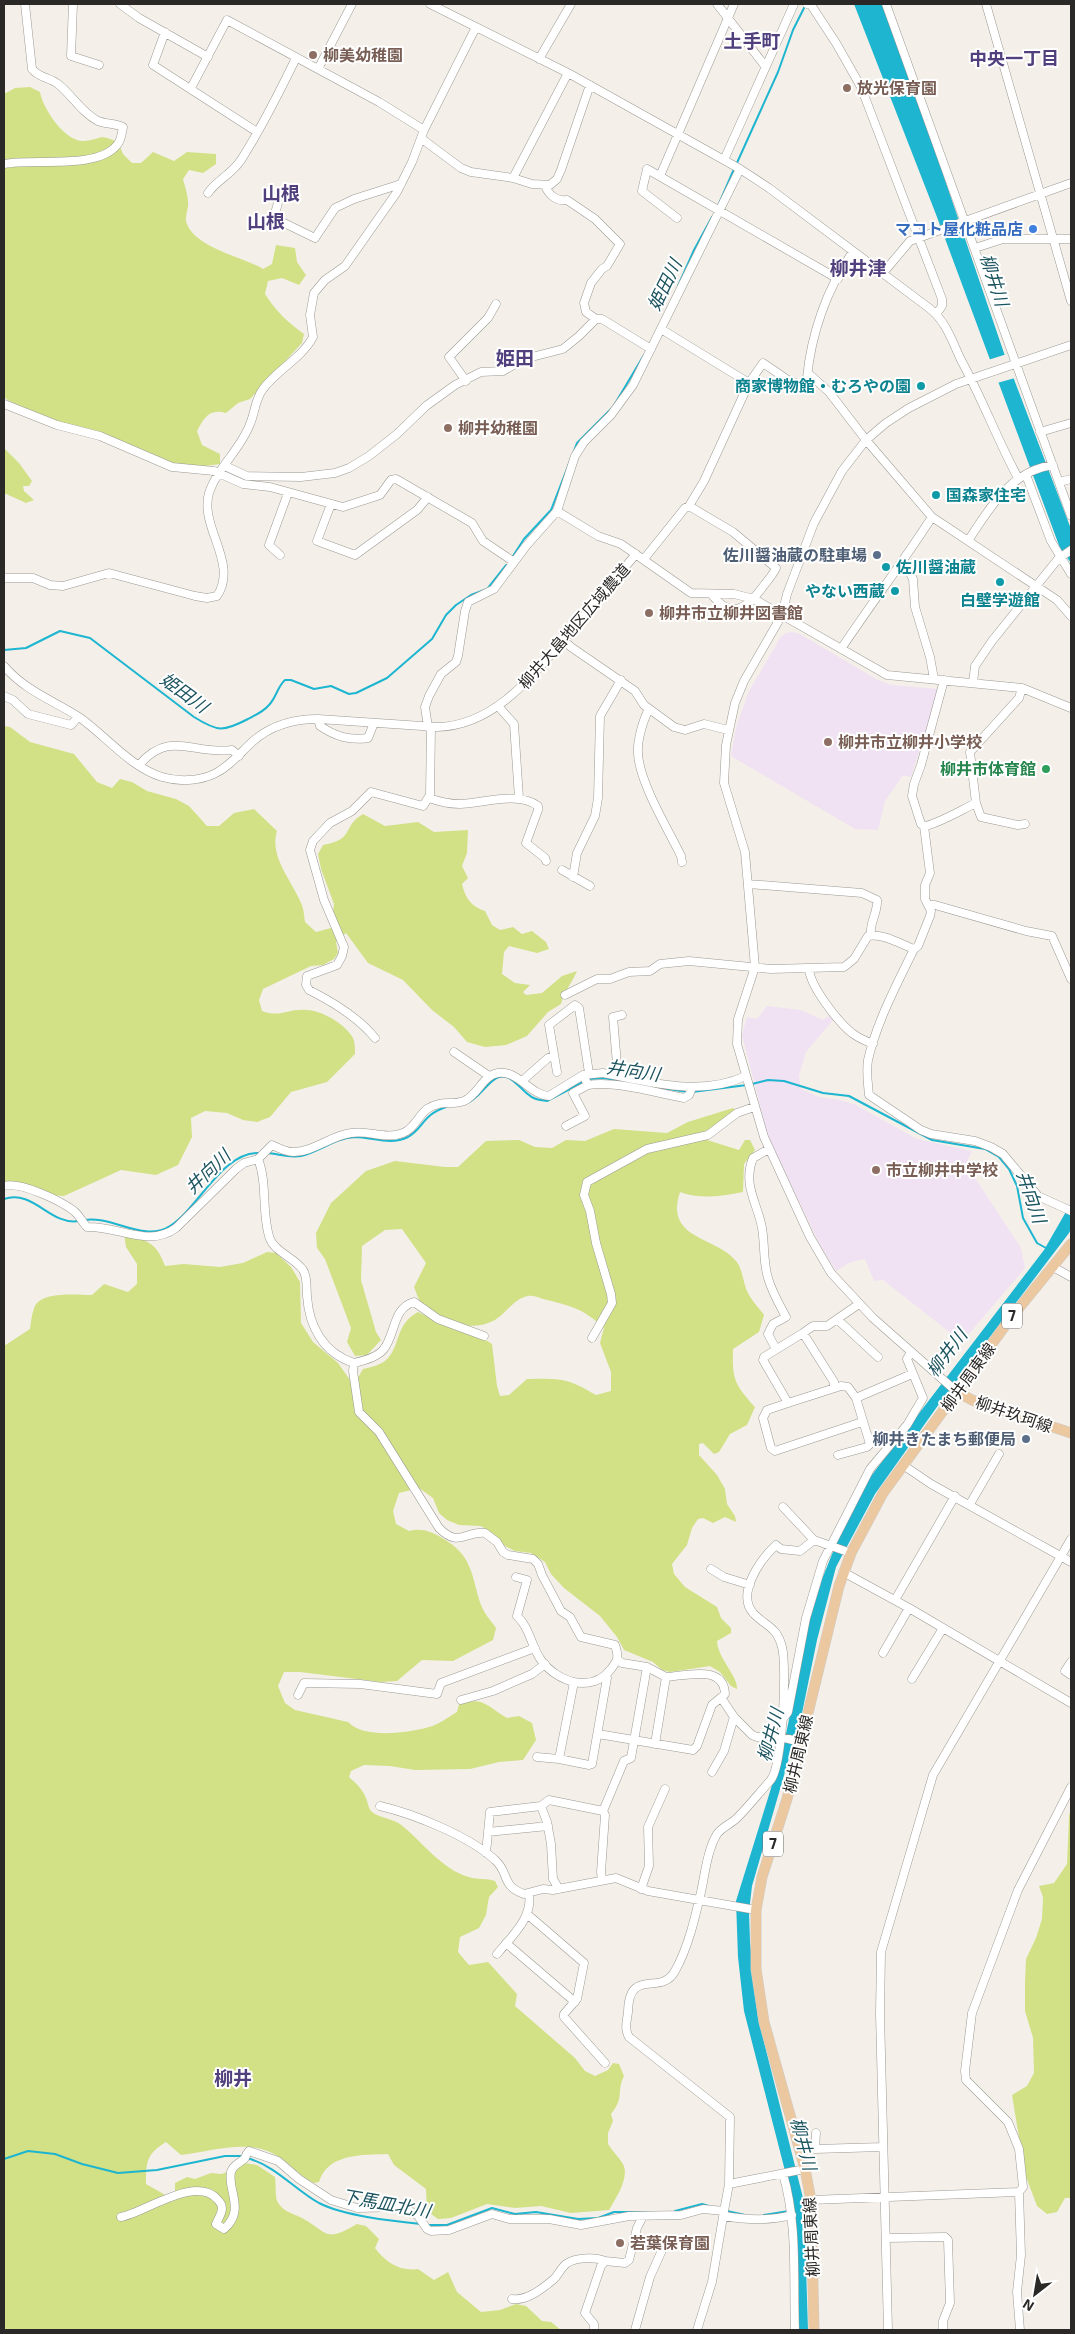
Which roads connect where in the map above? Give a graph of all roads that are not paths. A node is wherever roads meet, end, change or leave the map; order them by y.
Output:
1 (25, 4) edge
2 (73, 4) edge
3 (120, 4) edge
4 (352, 4) edge
5 (430, 4) edge
6 (571, 4) edge
7 (717, 4) edge
8 (734, 4) edge
9 (794, 4) edge
10 (809, 4) edge
11 (886, 4) edge
12 (986, 4) edge
13 (728, 18) junction
14 (476, 27) junction
15 (165, 32) junction
16 (208, 57) junction
17 (296, 58) junction
18 (539, 59) junction
19 (99, 65) dead end
20 (765, 66) junction
21 (318, 69) junction
22 (568, 73) junction
23 (590, 86) junction
24 (191, 88) junction
25 (424, 130) junction
26 (257, 132) junction
27 (679, 133) junction
28 (422, 139) junction
29 (724, 160) junction
30 (4, 164) edge
31 (737, 167) junction
32 (660, 176) junction
33 (513, 178) junction
34 (1071, 183) edge
35 (401, 184) junction
36 (545, 186) junction
37 (208, 193) dead end
38 (1041, 195) junction
39 (277, 196) dead end
40 (719, 209) junction
41 (677, 218) dead end
42 (962, 223) junction
43 (919, 237) junction
44 (1053, 238) junction
45 (1071, 238) edge
46 (974, 248) junction
47 (853, 252) junction
48 (883, 273) junction
49 (838, 278) junction
50 (1071, 301) edge
51 (496, 304) dead end
52 (936, 314) junction
53 (596, 319) junction
54 (661, 329) junction
55 (1071, 345) edge
56 (651, 349) junction
57 (1014, 365) junction
58 (808, 373) junction
59 (972, 379) junction
60 (466, 381) junction
61 (749, 383) junction
62 (4, 404) edge
63 (1071, 423) edge
64 (1040, 432) junction
65 (866, 440) junction
66 (1051, 465) junction
67 (223, 470) junction
68 (1029, 474) junction
69 (1018, 478) junction
70 (1071, 479) edge
71 (1059, 482) junction
72 (288, 493) junction
73 (428, 497) junction
74 (330, 504) junction
75 (689, 506) junction
76 (557, 511) junction
77 (1071, 516) edge
78 (932, 517) junction
79 (968, 541) junction
80 (1071, 550) edge
81 (636, 554) junction
82 (280, 555) dead end
83 (1061, 556) junction
84 (644, 559) junction
85 (904, 561) junction
86 (514, 562) junction
87 (1071, 574) edge
88 (4, 578) edge
89 (1035, 586) junction
90 (712, 595) junction
91 (754, 599) junction
92 (782, 615) junction
93 (1071, 616) edge
94 (563, 640) junction
95 (841, 648) junction
96 (4, 666) edge
97 (934, 679) junction
98 (621, 680) junction
99 (944, 680) junction
100 (973, 683) junction
101 (1022, 688) junction
102 (4, 696) edge
103 (498, 706) junction
104 (1071, 708) edge
105 (648, 709) junction
106 (78, 717) junction
107 (318, 719) junction
108 (374, 723) junction
109 (429, 727) junction
110 (728, 730) junction
111 (239, 756) junction
112 (139, 766) junction
113 (429, 798) junction
114 (519, 798) junction
115 (976, 802) junction
116 (1024, 824) dead end
117 (924, 826) junction
118 (546, 861) dead end
119 (682, 862) dead end
120 (562, 870) dead end
121 (573, 877) junction
122 (748, 884) junction
123 (590, 886) dead end
124 (929, 905) junction
125 (871, 935) junction
126 (914, 948) junction
127 (755, 967) junction
128 (809, 968) junction
129 (1071, 979) edge
130 (565, 995) dead end
131 (622, 1014) dead end
132 (375, 1038) dead end
133 (873, 1044) junction
134 (454, 1052) dead end
135 (554, 1056) junction
136 (557, 1072) dead end
137 (489, 1076) junction
138 (618, 1076) junction
139 (746, 1076) junction
140 (586, 1079) junction
141 (522, 1081) junction
142 (691, 1091) junction
143 (754, 1108) junction
144 (566, 1126) dead end
145 (769, 1149) junction
146 (260, 1157) junction
147 (4, 1186) edge
148 (1069, 1210) edge
149 (1071, 1244) edge
150 (1053, 1267) junction
151 (1071, 1277) edge
152 (859, 1304) junction
153 (838, 1320) junction
154 (804, 1333) junction
155 (484, 1336) dead end
156 (592, 1338) dead end
157 (776, 1350) junction
158 (911, 1352) junction
159 (878, 1357) dead end
160 (354, 1363) junction
161 (912, 1374) junction
162 (834, 1388) junction
163 (954, 1390) junction
164 (856, 1398) junction
165 (788, 1403) junction
166 (862, 1422) junction
167 (1071, 1433) edge
168 (999, 1454) dead end
169 (838, 1455) dead end
170 (903, 1465) junction
171 (955, 1496) junction
172 (970, 1504) junction
173 (783, 1506) dead end
174 (1071, 1539) edge
175 (814, 1540) junction
176 (831, 1545) junction
177 (849, 1552) junction
178 (1061, 1556) junction
179 (1071, 1562) edge
180 (711, 1569) dead end
181 (843, 1572) junction
182 (516, 1577) dead end
183 (750, 1585) junction
184 (895, 1600) junction
185 (909, 1608) junction
186 (943, 1628) junction
187 (535, 1648) junction
188 (883, 1653) dead end
189 (618, 1660) junction
190 (1000, 1661) junction
191 (1071, 1662) edge
192 (545, 1664) junction
193 (646, 1667) junction
194 (1071, 1675) edge
195 (605, 1676) junction
196 (666, 1677) junction
197 (912, 1679) dead end
198 (574, 1682) junction
199 (298, 1694) dead end
200 (722, 1699) junction
201 (461, 1700) dead end
202 (1071, 1703) edge
203 (734, 1717) junction
204 (782, 1720) junction
205 (598, 1734) junction
206 (782, 1738) junction
207 (633, 1740) junction
208 (799, 1741) junction
209 (654, 1744) junction
210 (536, 1757) dead end
211 (559, 1758) junction
212 (712, 1772) dead end
213 (1071, 1787) edge
214 (665, 1789) dead end
215 (380, 1806) dead end
216 (541, 1806) junction
217 (603, 1811) junction
218 (548, 1826) junction
219 (488, 1832) junction
220 (486, 1853) junction
221 (602, 1880) junction
222 (559, 1889) junction
223 (641, 1889) junction
224 (529, 1894) junction
225 (699, 1901) junction
226 (754, 1910) junction
227 (527, 1914) junction
228 (506, 1944) junction
229 (497, 1954) dead end
230 (575, 2002) junction
231 (605, 2063) dead end
232 (816, 2133) dead end
233 (883, 2147) junction
234 (802, 2170) junction
235 (784, 2174) junction
236 (729, 2184) junction
237 (1020, 2192) junction
238 (886, 2198) junction
239 (811, 2200) junction
240 (792, 2212) junction
241 (724, 2214) junction
242 (643, 2216) junction
243 (121, 2217) dead end
244 (888, 2238) junction
245 (663, 2248) dead end
246 (605, 2261) junction
247 (512, 2299) dead end
248 (594, 2330) edge
249 (635, 2330) edge
250 (697, 2330) edge
251 (795, 2330) edge
252 (814, 2330) edge
253 (888, 2330) edge
254 (943, 2330) edge
255 (1020, 2330) edge

1 - 30 street
2 - 19 street
3 - 15 street
4 - 21 street
5 - 14 street
6 - 18 street
7 - 13 street
8 - 13 street
9 - 20 street
10 - 43 street
11 - 42 street
12 - 38 street
13 - 20 street
13 - 27 street
14 - 18 street
14 - 25 street
15 - 16 street
15 - 24 street
16 - 17 street
16 - 24 street
17 - 21 street
17 - 26 street
18 - 22 street
20 - 29 street
21 - 25 street
22 - 23 street
22 - 33 street
23 - 27 street
23 - 36 street
24 - 26 street
25 - 28 street
26 - 37 street
27 - 29 street
27 - 32 street
28 - 33 street
28 - 35 street
29 - 31 street
31 - 40 street
31 - 47 street
32 - 40 street
32 - 41 street
33 - 36 street
34 - 38 street
35 - 39 street
35 - 67 street
36 - 53 street
38 - 42 street
38 - 44 street
40 - 49 street
40 - 54 street
42 - 43 street
42 - 46 street
43 - 48 street
43 - 52 street
44 - 45 street
44 - 46 street
44 - 50 street
46 - 57 street
47 - 48 street
47 - 49 street
48 - 52 street
49 - 58 street
51 - 60 street
52 - 59 street
53 - 56 street
53 - 60 street
54 - 56 street
54 - 61 street
55 - 57 street
56 - 76 street
57 - 59 street
57 - 64 street
58 - 61 street
58 - 65 street
59 - 65 street
59 - 69 street
60 - 67 street
61 - 75 street
62 - 67 street
63 - 64 street
64 - 66 street
65 - 78 street
65 - 92 street
66 - 68 street
66 - 71 street
67 - 72 street
67 - 88 street
68 - 69 street
68 - 83 street
69 - 79 street
70 - 71 street
71 - 77 street
72 - 74 street
72 - 82 street
73 - 74 street
73 - 74 street
73 - 86 street
75 - 84 street
75 - 91 street
76 - 81 street
76 - 86 street
78 - 79 street
78 - 85 street
79 - 89 street
80 - 83 street
81 - 84 street
81 - 94 street, 柳井大畠地区広域農道
83 - 87 street
83 - 89 street
84 - 90 street
85 - 95 street
85 - 97 street
86 - 109 street
89 - 93 street
89 - 100 street
90 - 91 street
90 - 91 street
91 - 92 street
92 - 95 street
92 - 110 street
94 - 98 street
94 - 103 street, 柳井大畠地区広域農道
95 - 97 street
96 - 106 street, 柳井大畠地区広域農道
97 - 99 street
98 - 105 street
98 - 121 street
99 - 100 street
99 - 117 street
100 - 101 street
101 - 104 street
101 - 115 street
102 - 106 street
103 - 109 street, 柳井大畠地区広域農道
103 - 114 street
105 - 110 street
105 - 119 street
106 - 112 street, 柳井大畠地区広域農道
107 - 108 street, 柳井大畠地区広域農道
107 - 108 street
107 - 111 street, 柳井大畠地区広域農道
108 - 109 street, 柳井大畠地区広域農道
109 - 113 street
110 - 122 street
111 - 112 street, 柳井大畠地区広域農道
111 - 112 street
113 - 114 street
113 - 132 street
114 - 118 street
115 - 116 street
115 - 117 street
117 - 124 street
120 - 121 street
121 - 123 street
122 - 125 street
122 - 127 street
124 - 126 street
124 - 129 street
125 - 126 street
125 - 128 street
126 - 133 street
127 - 128 street
127 - 130 street
127 - 139 street
128 - 133 street
131 - 138 street
133 - 148 street
134 - 137 street
135 - 136 street
135 - 140 street
135 - 141 street
137 - 141 street
137 - 146 street
138 - 140 street
138 - 142 street
139 - 142 street
139 - 143 street
140 - 141 street
140 - 142 street
140 - 144 street
143 - 145 street
143 - 156 street
145 - 152 street
145 - 157 street
146 - 147 street
146 - 160 street
149 - 150 main road, 柳井周東線 / 7
150 - 151 street
150 - 163 main road, 柳井周東線 / 7
152 - 153 street
152 - 158 street
153 - 154 street
153 - 159 street
154 - 157 street
154 - 162 street
155 - 160 street
157 - 165 street
158 - 161 street
158 - 163 street
160 - 189 street
161 - 164 street
161 - 176 street
162 - 164 street
162 - 165 street
163 - 167 main road, 柳井玖珂線
163 - 170 main road, 柳井周東線 / 7
164 - 166 street
165 - 166 street
166 - 169 street
168 - 172 street
170 - 171 street
170 - 177 main road, 柳井周東線 / 7
171 - 172 street
171 - 184 street
172 - 178 street
173 - 175 street
174 - 178 street
175 - 176 street
175 - 183 street
176 - 177 street
176 - 204 street
177 - 181 main road, 柳井周東線 / 7
178 - 179 street
178 - 190 street
180 - 183 street
181 - 184 street
181 - 208 main road, 柳井周東線 / 7
182 - 187 street
183 - 204 street
184 - 185 street
185 - 186 street
185 - 188 street
186 - 190 street
186 - 197 street
187 - 192 street
187 - 199 street
189 - 193 street
189 - 195 street
190 - 202 street
190 - 233 street
191 - 194 street
192 - 198 street
192 - 201 street
193 - 196 street
193 - 207 street
195 - 198 street
195 - 205 street
196 - 200 street
196 - 209 street
198 - 211 street
200 - 203 street
200 - 209 street
203 - 206 street
203 - 212 street
204 - 206 street
205 - 207 street
205 - 211 street
206 - 208 street
206 - 225 street
207 - 209 street
207 - 217 street
208 - 226 main road, 柳井周東線 / 7
210 - 211 street
213 - 237 street
214 - 223 street
215 - 220 street
216 - 217 street
216 - 218 street
216 - 219 street
217 - 221 street
218 - 219 street
218 - 222 street
219 - 220 street
220 - 224 street
221 - 222 street
221 - 223 street
222 - 224 street
223 - 225 street
224 - 227 street
225 - 226 street
225 - 236 street
226 - 234 main road, 柳井周東線 / 7
227 - 228 street
227 - 230 street
228 - 229 street
228 - 230 street
230 - 231 street
232 - 233 street
233 - 238 street
234 - 235 street
234 - 239 main road, 柳井周東線 / 7
235 - 236 street
235 - 240 street
236 - 241 street
237 - 238 street
237 - 255 street
238 - 239 street
238 - 244 street
239 - 252 main road, 柳井周東線 / 7
240 - 241 street
240 - 251 street
241 - 242 street
241 - 250 street
242 - 243 street
242 - 246 street
244 - 253 street
244 - 254 street
245 - 249 street
246 - 247 street
246 - 248 street

